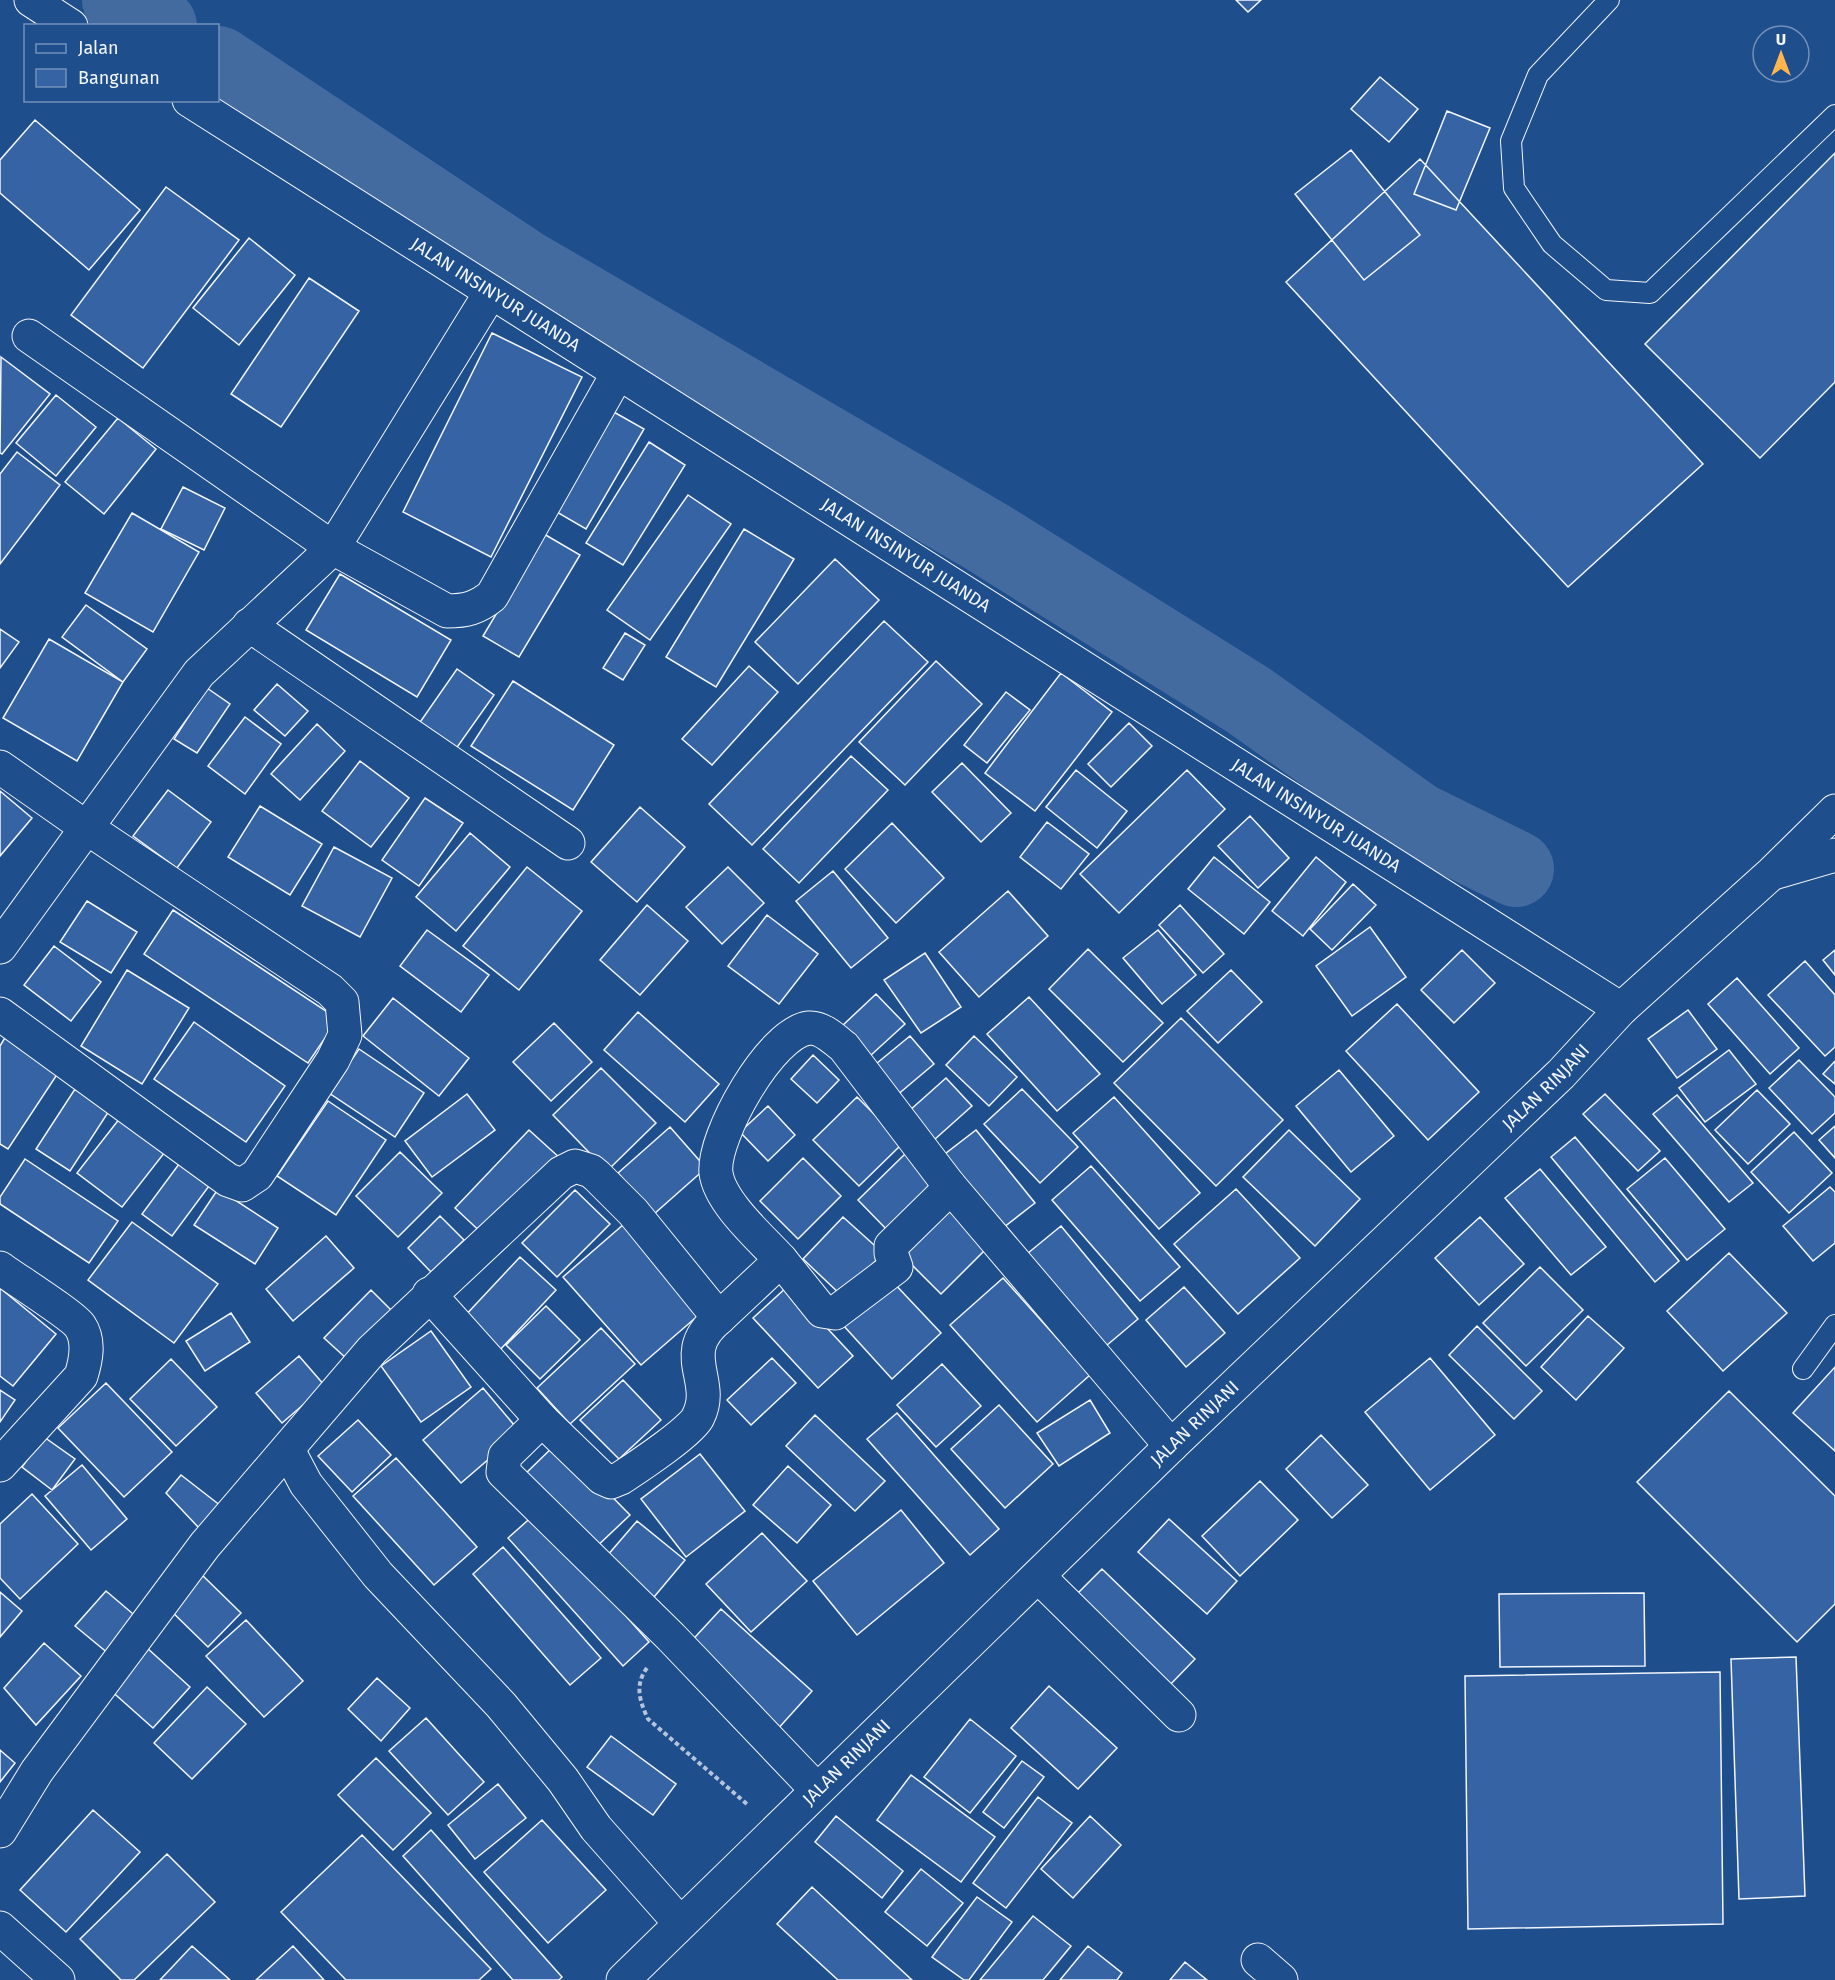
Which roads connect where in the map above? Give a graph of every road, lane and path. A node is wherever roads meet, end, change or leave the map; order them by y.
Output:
1 (31, 0) edge
2 (1609, 0) edge
3 (68, 24) edge
4 (192, 102) edge
5 (1835, 116) edge
6 (491, 292) junction
7 (29, 336) dead end
8 (618, 373) junction
9 (333, 548) junction
10 (249, 626) junction
11 (0, 766) edge
12 (1835, 811) edge
13 (87, 828) junction
14 (568, 843) dead end
15 (1835, 855) edge
16 (1772, 873) junction
17 (0, 947) edge
18 (1622, 1009) junction
19 (0, 1014) edge
20 (949, 1185) junction
21 (781, 1260) junction
22 (0, 1268) edge
23 (429, 1294) junction
24 (719, 1318) junction
25 (1835, 1325) edge
26 (1803, 1369) dead end
27 (542, 1420) junction
28 (1171, 1446) junction
29 (288, 1450) junction
30 (0, 1465) edge
31 (1039, 1576) junction
32 (671, 1637) junction
33 (1179, 1715) dead end
34 (817, 1790) junction
35 (776, 1829) junction
36 (0, 1831) edge
37 (681, 1923) junction
38 (0, 1928) edge
39 (58, 1980) edge
40 (623, 1980) edge

1 - 3 street
2 - 5 lane
4 - 6 street, JALAN INSINYUR JUANDA
6 - 8 street, JALAN INSINYUR JUANDA
6 - 9 street
7 - 9 street
8 - 9 street
8 - 18 street, JALAN INSINYUR JUANDA
9 - 10 street
10 - 13 street
10 - 14 street
11 - 13 street
12 - 16 street, JALAN RINJANI
13 - 17 street
13 - 19 street
15 - 16 street
16 - 18 street, JALAN RINJANI
18 - 28 street, JALAN RINJANI
20 - 21 street
20 - 21 street
20 - 28 street
21 - 24 street
22 - 30 street
23 - 24 street
23 - 27 street
23 - 29 street
24 - 27 street
25 - 26 lane
27 - 32 street
28 - 31 street, JALAN RINJANI
29 - 36 street
29 - 37 street
31 - 33 street
31 - 34 street, JALAN RINJANI
32 - 34 street
32 - 35 path
34 - 35 street, JALAN RINJANI
35 - 37 street, JALAN RINJANI
37 - 40 street, JALAN RINJANI
38 - 39 street

